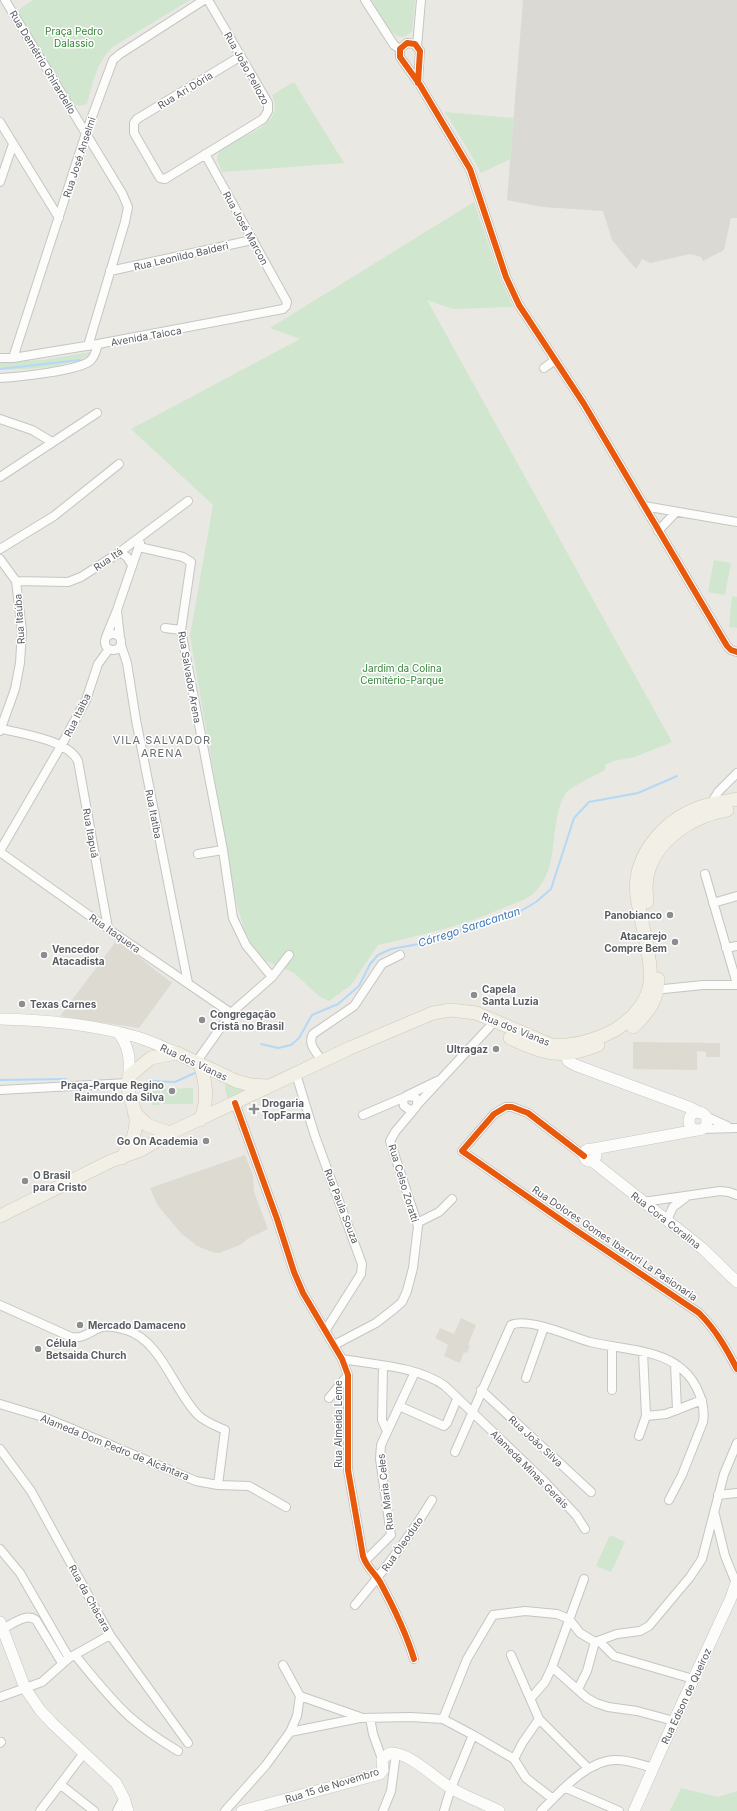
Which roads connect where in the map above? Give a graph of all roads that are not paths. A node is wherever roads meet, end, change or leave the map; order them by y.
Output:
1 (5, 0) edge
2 (204, 0) edge
3 (208, 0) edge
4 (365, 0) edge
5 (421, 0) edge
6 (417, 46) junction
7 (400, 50) junction
8 (241, 56) junction
9 (418, 58) junction
10 (405, 62) junction
11 (418, 83) junction
12 (0, 122) edge
13 (86, 133) junction
14 (13, 144) junction
15 (205, 154) junction
16 (165, 180) joint
17 (0, 182) edge
18 (59, 218) junction
19 (252, 240) junction
20 (110, 272) junction
21 (287, 302) joint
22 (98, 344) junction
23 (88, 346) junction
24 (0, 358) edge
25 (14, 358) junction
26 (555, 360) junction
27 (544, 368) dead end
28 (0, 378) edge
29 (98, 413) dead end
30 (0, 419) edge
31 (52, 442) junction
32 (119, 464) dead end
33 (0, 477) edge
34 (188, 502) dead end
35 (644, 506) junction
36 (676, 512) junction
37 (737, 522) edge
38 (658, 532) junction
39 (141, 535) junction
40 (139, 547) junction
41 (0, 549) edge
42 (120, 552) junction
43 (0, 559) edge
44 (132, 565) junction
45 (16, 581) junction
46 (117, 610) junction
47 (165, 628) dead end
48 (181, 630) junction
49 (105, 640) junction
50 (120, 641) junction
51 (109, 650) junction
52 (737, 652) edge
53 (98, 664) junction
54 (0, 729) edge
55 (62, 744) junction
56 (737, 773) edge
57 (737, 800) edge
58 (711, 804) junction
59 (737, 808) edge
60 (223, 850) junction
61 (0, 852) edge
62 (198, 854) dead end
63 (705, 874) dead end
64 (737, 896) edge
65 (713, 903) junction
66 (108, 928) junction
67 (737, 946) edge
68 (726, 948) junction
69 (290, 955) dead end
70 (400, 955) dead end
71 (272, 977) junction
72 (188, 983) junction
73 (737, 984) edge
74 (653, 990) junction
75 (231, 1013) junction
76 (0, 1019) edge
77 (492, 1024) junction
78 (118, 1032) junction
79 (564, 1050) junction
80 (177, 1052) junction
81 (322, 1062) junction
82 (199, 1063) junction
83 (296, 1074) junction
84 (129, 1079) junction
85 (439, 1080) junction
86 (270, 1086) junction
87 (0, 1090) edge
88 (406, 1096) junction
89 (234, 1103) junction
90 (416, 1107) junction
91 (134, 1112) junction
92 (528, 1113) joint
93 (363, 1115) dead end
94 (696, 1117) junction
95 (200, 1120) junction
96 (733, 1127) edge
97 (700, 1129) junction
98 (170, 1133) junction
99 (668, 1135) junction
100 (122, 1158) junction
101 (588, 1158) junction
102 (737, 1195) edge
103 (687, 1197) junction
104 (452, 1199) dead end
105 (643, 1202) junction
106 (0, 1216) edge
107 (667, 1220) junction
108 (417, 1223) junction
109 (737, 1282) edge
110 (0, 1305) edge
111 (544, 1327) junction
112 (325, 1331) junction
113 (334, 1345) junction
114 (612, 1346) junction
115 (642, 1352) junction
116 (342, 1359) junction
117 (675, 1364) junction
118 (383, 1366) junction
119 (737, 1369) edge
120 (415, 1372) junction
121 (348, 1375) junction
122 (526, 1378) dead end
123 (481, 1390) junction
124 (612, 1390) dead end
125 (329, 1398) dead end
126 (458, 1400) junction
127 (702, 1400) junction
128 (0, 1404) edge
129 (399, 1406) junction
130 (677, 1410) junction
131 (470, 1411) junction
132 (646, 1416) junction
133 (387, 1431) junction
134 (639, 1436) dead end
135 (737, 1443) edge
136 (0, 1449) edge
137 (455, 1452) dead end
138 (218, 1485) junction
139 (590, 1492) dead end
140 (737, 1493) edge
141 (718, 1495) junction
142 (432, 1500) dead end
143 (669, 1500) dead end
144 (286, 1507) dead end
145 (714, 1512) junction
146 (585, 1529) dead end
147 (0, 1549) edge
148 (366, 1564) junction
149 (376, 1576) junction
150 (584, 1579) dead end
151 (737, 1582) edge
152 (734, 1600) edge
153 (355, 1605) dead end
154 (568, 1619) junction
155 (1, 1627) edge
156 (110, 1635) junction
157 (597, 1642) junction
158 (511, 1655) dead end
159 (69, 1659) junction
160 (414, 1659) dead end
161 (283, 1665) dead end
162 (552, 1667) junction
163 (693, 1679) junction
164 (25, 1688) junction
165 (578, 1689) junction
166 (300, 1696) junction
167 (0, 1697) edge
168 (531, 1698) junction
169 (360, 1718) junction
170 (370, 1718) junction
171 (443, 1719) junction
172 (539, 1719) junction
173 (674, 1721) junction
174 (290, 1732) junction
175 (473, 1735) junction
176 (188, 1743) dead end
177 (178, 1751) dead end
178 (396, 1752) junction
179 (84, 1753) junction
180 (382, 1759) junction
181 (514, 1760) junction
182 (588, 1768) junction
183 (654, 1768) junction
184 (61, 1785) junction
185 (451, 1788) junction
186 (566, 1788) junction
187 (124, 1798) junction
188 (553, 1799) junction
189 (264, 1808) edge
190 (40, 1811) edge
191 (94, 1811) edge
192 (117, 1811) edge
193 (128, 1811) edge
194 (225, 1811) edge
195 (242, 1811) edge
196 (383, 1811) edge
197 (444, 1811) edge
198 (499, 1811) edge
199 (541, 1811) edge
200 (620, 1811) edge
201 (634, 1811) edge

1 - 13 street, Rua Demétrio Ghirardello
2 - 13 street, Rua José Anselmi
3 - 8 street, Rua João Pellozo
4 - 7 street
5 - 6 street
6 - 7 street
6 - 9 street
7 - 10 street
8 - 15 street, Rua João Pellozo
8 - 16 street, Rua Ari Dória
9 - 10 street
9 - 11 street
10 - 11 street
11 - 26 street
12 - 14 street
13 - 18 street, Rua José Anselmi
13 - 20 street, Rua Demétrio Ghirardello
14 - 17 street
14 - 18 street
15 - 16 street, Rua João Pellozo
15 - 19 street, Rua José Marcon
18 - 25 street, Rua José Anselmi
19 - 20 street, Rua Leonildo Balderi
19 - 21 street, Rua José Marcon
20 - 23 street, Rua Demétrio Ghirardello
21 - 22 street, Avenida Taioca
22 - 23 street, Avenida Taioca
22 - 28 street
23 - 25 street, Avenida Taioca
24 - 25 street, Avenida Taioca
26 - 27 street
26 - 35 street
29 - 31 street
30 - 31 street
31 - 33 street
32 - 41 street
34 - 39 street, Rua Itá
35 - 36 street
35 - 38 street
36 - 37 street
36 - 38 street
38 - 52 street
39 - 40 street
39 - 42 street, Rua Itá
40 - 44 street
40 - 48 street, Rua Salvador Arena
42 - 44 street
42 - 45 street, Rua Itá
43 - 45 street, Rua Itaúba
44 - 46 street
45 - 54 street, Rua Itaúba
46 - 49 street
46 - 50 street, Rua Itatiba
47 - 48 street
48 - 60 street, Rua Salvador Arena
49 - 50 street
49 - 51 street
49 - 53 street
50 - 51 street
50 - 72 street, Rua Itatiba
51 - 53 street, Rua Itaiba
53 - 55 street, Rua Itaiba
54 - 55 street, Rua Itaiba
55 - 61 street
55 - 66 street, Rua Itapuã
56 - 58 street
57 - 58 main road, Rua dos Vianas
58 - 74 main road, Rua dos Vianas
59 - 74 main road, Rua dos Vianas
60 - 62 street
60 - 71 street, Rua Salvador Arena
61 - 66 street, Rua Itaquera
63 - 65 street
64 - 65 street
65 - 68 street
66 - 72 street, Rua Itaquera
67 - 68 street
68 - 73 street
69 - 71 street
70 - 81 street
71 - 75 street
72 - 75 street, Rua Itaquera
73 - 74 street
74 - 79 main road, Rua dos Vianas
75 - 82 street
76 - 78 street, Rua dos Vianas
77 - 79 main road, Rua dos Vianas
77 - 81 main road, Rua dos Vianas
77 - 85 street, Rua Celso Zoratti
78 - 80 street, Rua dos Vianas
78 - 84 street
79 - 94 street
80 - 82 main road, Rua dos Vianas
80 - 84 main road
81 - 83 main road, Rua dos Vianas
82 - 86 main road, Rua dos Vianas
82 - 95 main road
83 - 86 main road, Rua dos Vianas
83 - 112 street, Rua Paula Souza
84 - 87 street
84 - 91 main road
85 - 88 street
85 - 90 street, Rua Celso Zoratti
86 - 89 main road
88 - 90 street
88 - 90 street
88 - 93 street
89 - 95 main road
89 - 112 street, Rua Almeida Leme
90 - 108 street, Rua Celso Zoratti
91 - 98 main road
91 - 100 main road
92 - 101 street, Rua Cora Coralina
92 - 119 street, Rua Dolores Gomes Ibarruri La Pasionaria
94 - 96 street
94 - 97 street
94 - 97 street
94 - 99 street
95 - 98 main road
96 - 97 street
97 - 99 street
98 - 100 main road
99 - 101 street
100 - 106 main road
101 - 105 street, Rua Cora Coralina
102 - 103 street
103 - 105 street
103 - 107 street
104 - 108 street
105 - 107 street, Rua Cora Coralina
107 - 109 street, Rua Cora Coralina
108 - 113 street, Rua Celso Zoratti
110 - 138 street
111 - 114 street
111 - 122 street
111 - 123 street
112 - 113 street, Rua Almeida Leme
113 - 116 street, Rua Almeida Leme
114 - 115 street
114 - 124 street
115 - 117 street
115 - 132 street
116 - 118 street, Alameda Minas Gerais
116 - 121 street, Rua Almeida Leme
117 - 127 street
117 - 130 street
118 - 120 street, Alameda Minas Gerais
118 - 133 street
120 - 126 street, Alameda Minas Gerais
120 - 129 street, Rua Maria Celes
121 - 125 street
121 - 148 street, Rua Almeida Leme
123 - 131 street
123 - 139 street, Rua João Silva
126 - 129 street
126 - 131 street, Alameda Minas Gerais
127 - 130 street
127 - 143 street
128 - 138 street, Alameda Dom Pedro de Alcântara
129 - 133 street, Rua Maria Celes
130 - 132 street
131 - 137 street
131 - 146 street, Alameda Minas Gerais
132 - 134 street
133 - 148 street, Rua Maria Celes
135 - 141 street
136 - 156 street, Rua da Chácara
138 - 144 street, Alameda Dom Pedro de Alcântara
140 - 141 street
141 - 145 street
142 - 149 street, Rua Óleoduto
145 - 151 street
145 - 157 street
147 - 159 street
148 - 149 street
149 - 153 street, Rua Óleoduto
149 - 160 street
150 - 154 street
151 - 152 street, Rua Edson de Queiroz
152 - 163 street, Rua Edson de Queiroz
154 - 157 street
154 - 162 street
154 - 171 street
155 - 159 street
155 - 164 street
156 - 159 street
156 - 176 street, Rua da Chácara
157 - 163 street
157 - 165 street
158 - 168 street
159 - 164 street
159 - 177 street
161 - 166 street
162 - 165 street
162 - 168 street
163 - 173 street, Rua Edson de Queiroz
164 - 167 street
164 - 179 street
165 - 173 street
166 - 169 street
166 - 174 street
168 - 172 street
169 - 170 street
169 - 174 street
170 - 171 street
170 - 180 street, Rua 15 de Novembro
171 - 175 street
172 - 181 street
172 - 182 street
173 - 183 street, Rua Edson de Queiroz
174 - 194 street
175 - 181 street
175 - 185 street
178 - 180 street
178 - 185 street
178 - 196 street
179 - 184 street
179 - 187 street
180 - 189 street, Rua 15 de Novembro
181 - 188 street
182 - 183 street
182 - 186 street
183 - 201 street, Rua Edson de Queiroz
184 - 190 street
184 - 191 street
185 - 197 street
185 - 198 street
186 - 188 street
186 - 200 street
187 - 192 street
187 - 193 street
188 - 199 street
189 - 195 street, Rua 15 de Novembro

